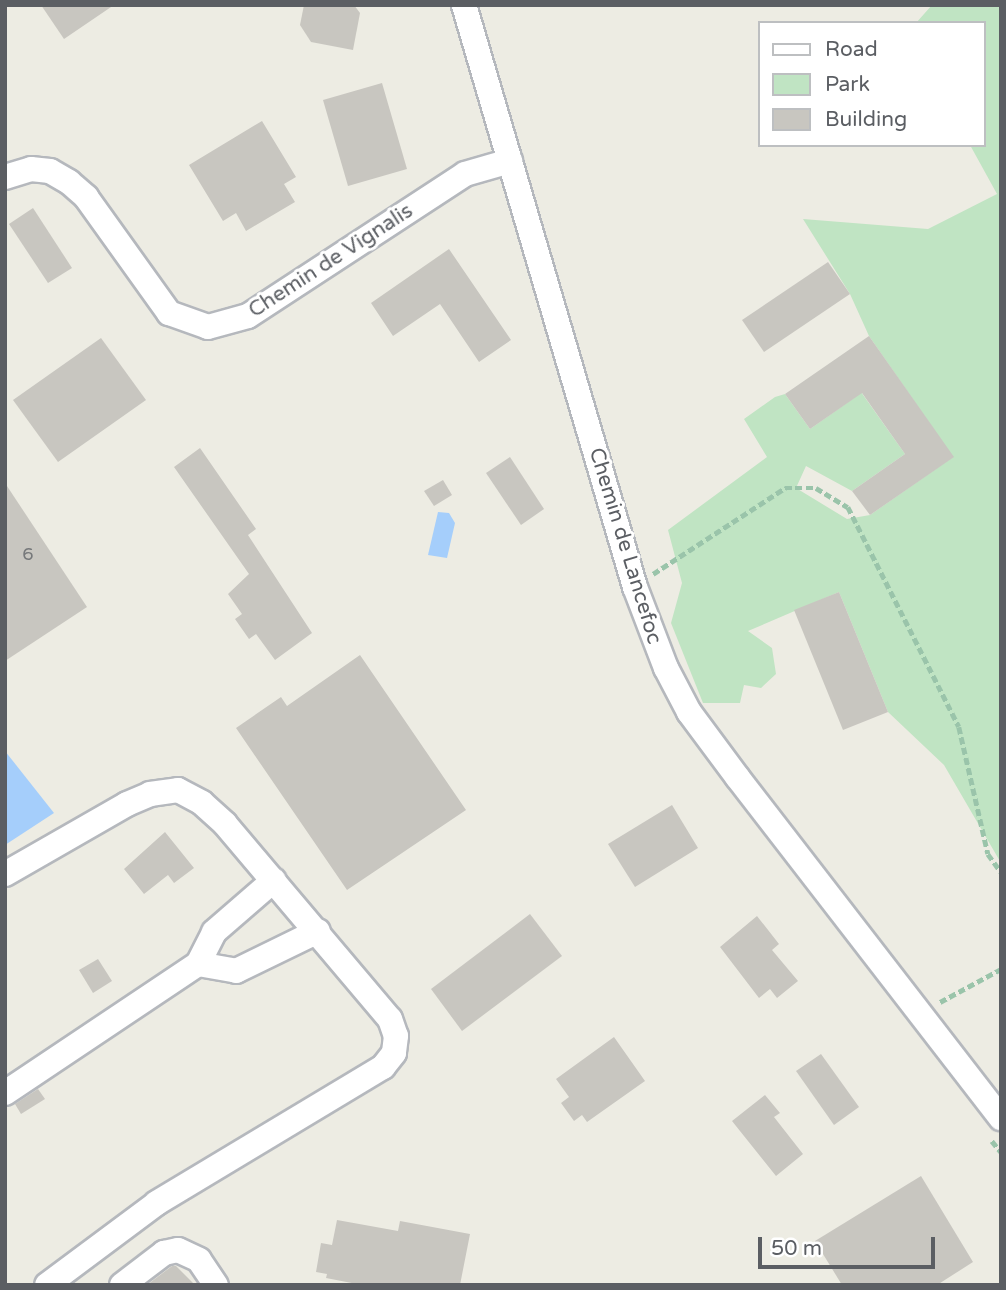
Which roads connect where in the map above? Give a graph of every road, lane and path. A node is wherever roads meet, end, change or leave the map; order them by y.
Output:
1 (464, 5) edge
2 (510, 161) junction
3 (5, 177) edge
4 (635, 587) junction
5 (1001, 872) edge
6 (5, 874) edge
7 (274, 880) junction
8 (318, 931) junction
9 (198, 964) junction
10 (1001, 969) edge
11 (919, 1013) junction
12 (5, 1093) edge
13 (1001, 1118) edge
14 (47, 1285) edge
15 (122, 1285) edge
16 (216, 1285) edge

1 - 2 street, Chemin de Lancefoc
2 - 3 street, Chemin de Vignalis
2 - 4 street, Chemin de Lancefoc
4 - 5 path
4 - 11 street, Chemin de Lancefoc
6 - 7 street
7 - 8 street
7 - 9 street
8 - 9 street
8 - 14 street
9 - 12 street
10 - 11 path
11 - 13 street, Chemin de Lancefoc
15 - 16 street

